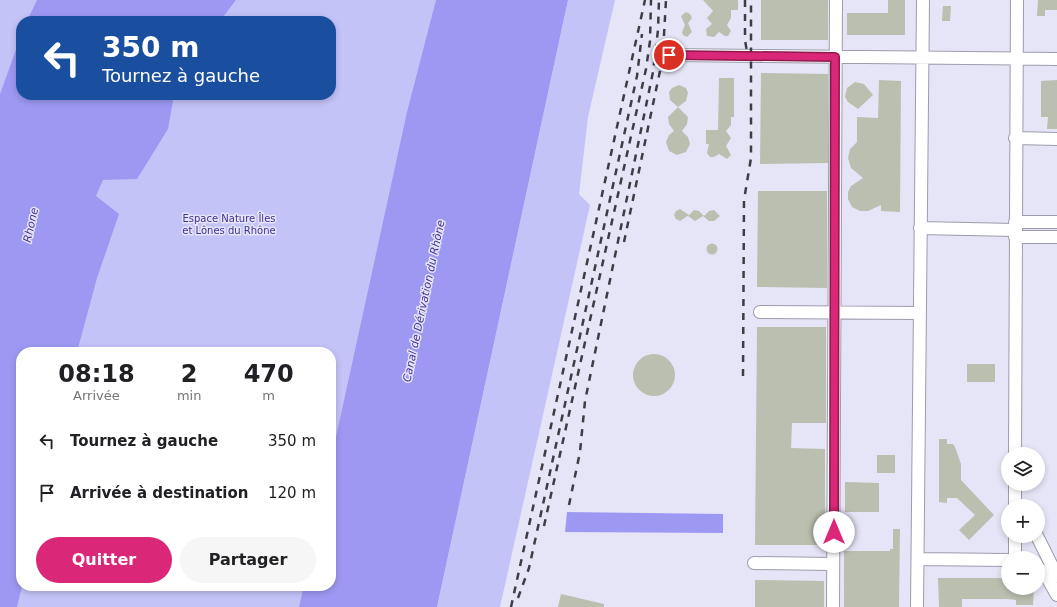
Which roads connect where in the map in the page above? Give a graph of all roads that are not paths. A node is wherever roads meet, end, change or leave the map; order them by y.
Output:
1 (836, 0) edge
2 (923, 0) edge
3 (1017, 0) edge
4 (669, 55) dead end
5 (835, 57) junction
6 (923, 58) junction
7 (1015, 58) junction
8 (1057, 59) edge
9 (1015, 138) junction
10 (1057, 139) edge
11 (1057, 222) edge
12 (920, 228) junction
13 (1015, 230) junction
14 (1057, 237) edge
15 (760, 312) dead end
16 (834, 313) junction
17 (919, 313) junction
18 (1015, 447) edge
19 (1040, 543) edge
20 (918, 559) junction
21 (1001, 560) edge
22 (754, 563) dead end
23 (834, 564) junction
24 (1045, 574) edge
25 (1057, 576) edge
26 (1057, 595) edge
27 (833, 607) edge
28 (917, 607) edge

1 - 5 street
2 - 6 street
3 - 7 street
4 - 5 street
5 - 6 street
5 - 16 street
6 - 7 street
6 - 12 street
7 - 8 street
7 - 9 street
9 - 10 street
9 - 13 street
11 - 13 street
12 - 13 street
12 - 17 street
13 - 14 street
13 - 18 street
15 - 16 street
16 - 17 street
16 - 23 street
17 - 20 street
19 - 25 street
20 - 21 street
20 - 28 street
22 - 23 street
23 - 27 street
24 - 26 street

